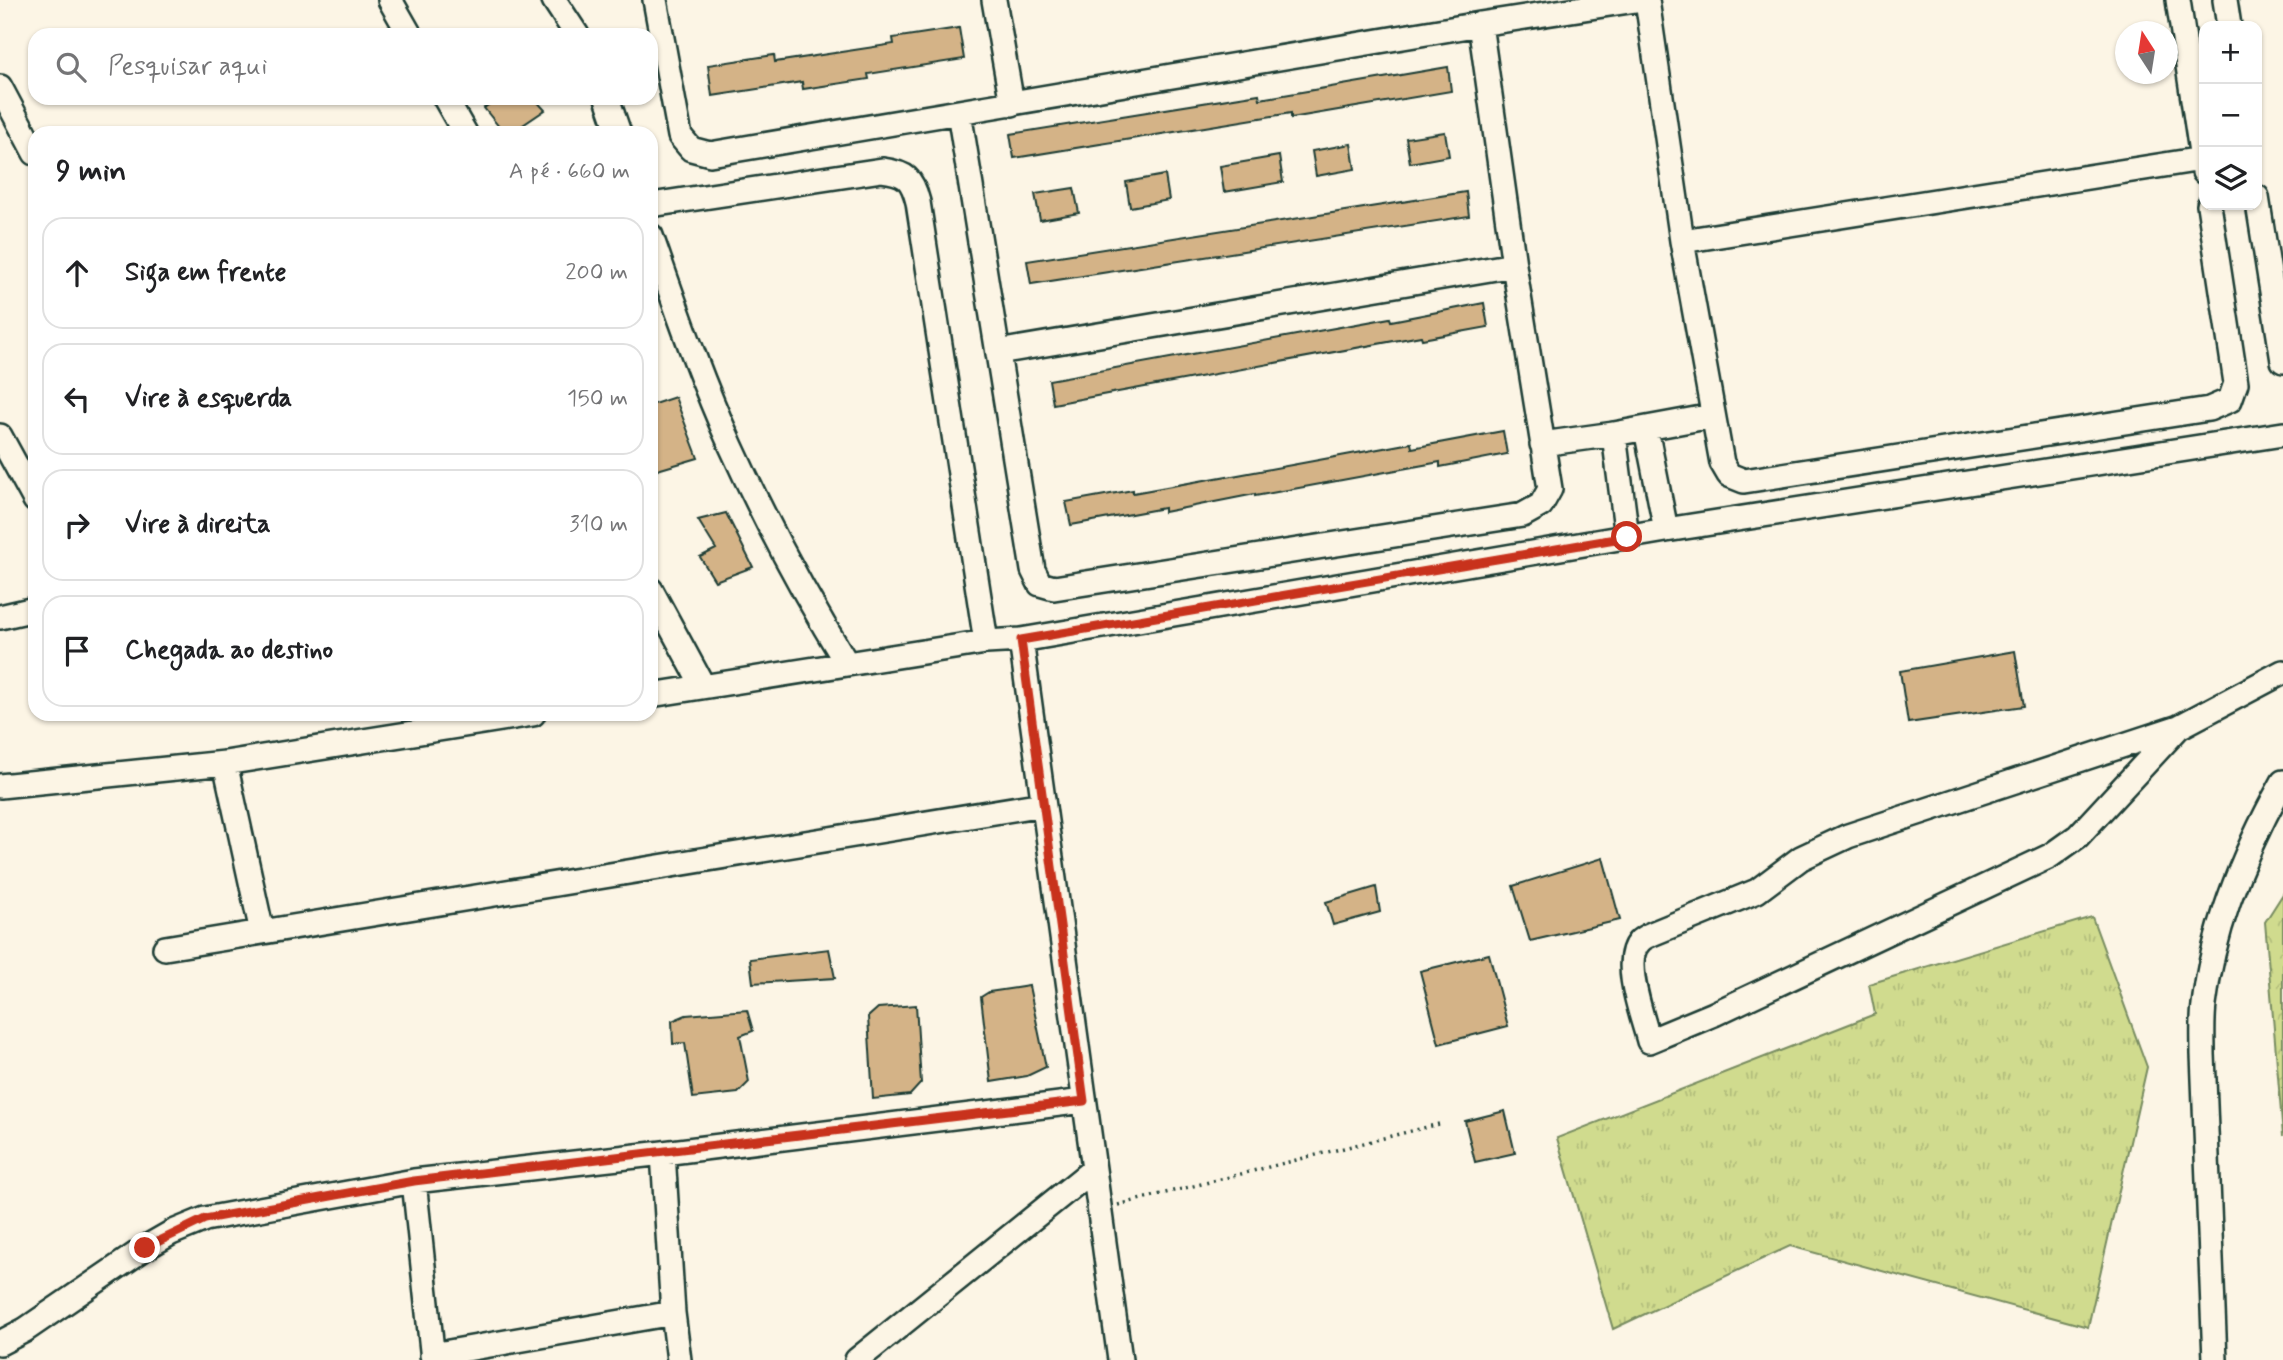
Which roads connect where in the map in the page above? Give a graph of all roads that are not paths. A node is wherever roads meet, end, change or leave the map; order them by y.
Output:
1 (390, 0) edge
2 (554, 0) edge
3 (655, 0) edge
4 (994, 0) edge
5 (1636, 0) edge
6 (1647, 0) edge
7 (2178, 0) edge
8 (2225, 0) edge
9 (2228, 21) edge
10 (1480, 24) junction
11 (406, 28) edge
12 (572, 28) edge
13 (0, 87) edge
14 (1012, 104) junction
15 (449, 105) edge
16 (609, 105) edge
17 (959, 112) junction
18 (461, 126) edge
19 (617, 126) edge
20 (28, 140) edge
21 (2200, 147) edge
22 (2199, 166) edge
23 (658, 204) edge
24 (2210, 210) edge
25 (2259, 210) edge
26 (1682, 241) junction
27 (658, 256) edge
28 (1514, 265) junction
29 (998, 352) junction
30 (2283, 361) edge
31 (1712, 416) junction
32 (1646, 429) junction
33 (1614, 434) junction
34 (2283, 434) edge
35 (0, 436) edge
36 (1542, 444) junction
37 (28, 487) edge
38 (1666, 530) junction
39 (1627, 537) junction
40 (658, 603) edge
41 (28, 611) edge
42 (0, 617) edge
43 (1021, 640) junction
44 (986, 642) junction
45 (847, 664) junction
46 (2283, 672) edge
47 (702, 686) junction
48 (658, 694) edge
49 (473, 721) edge
50 (2179, 727) junction
51 (225, 763) junction
52 (2, 781) edge
53 (2283, 782) edge
54 (1043, 804) junction
55 (262, 932) junction
56 (165, 948) dead end
57 (1084, 1101) junction
58 (663, 1153) junction
59 (1094, 1169) junction
60 (414, 1181) junction
61 (673, 1313) junction
62 (0, 1343) edge
63 (432, 1357) edge
64 (679, 1360) edge
65 (857, 1360) edge
66 (1120, 1360) edge
67 (2215, 1360) edge

1 - 11 street
2 - 12 street
3 - 17 street
4 - 14 street
5 - 10 street
6 - 26 street
7 - 21 street
8 - 9 street
10 - 14 street
10 - 28 street
13 - 20 street
14 - 17 street
15 - 18 street
16 - 19 street
17 - 29 street
22 - 26 street
23 - 44 street
24 - 31 street
25 - 30 street
26 - 31 street
27 - 45 street
28 - 29 street
28 - 36 street
29 - 36 street
31 - 32 street
32 - 33 street
32 - 38 street
33 - 36 street
33 - 39 street
34 - 38 street
35 - 37 street
38 - 39 street
39 - 43 street
40 - 47 street
41 - 42 street
43 - 44 street
43 - 54 street
44 - 45 street
45 - 47 street
46 - 50 street
47 - 48 street
49 - 51 street
50 - 50 street
51 - 52 street
51 - 55 street
53 - 67 street
54 - 55 street
54 - 57 street
55 - 56 street
57 - 58 street
57 - 59 street
58 - 60 street
58 - 61 street
59 - 65 street
59 - 66 street
60 - 62 street
60 - 63 street
61 - 63 street
61 - 64 street

